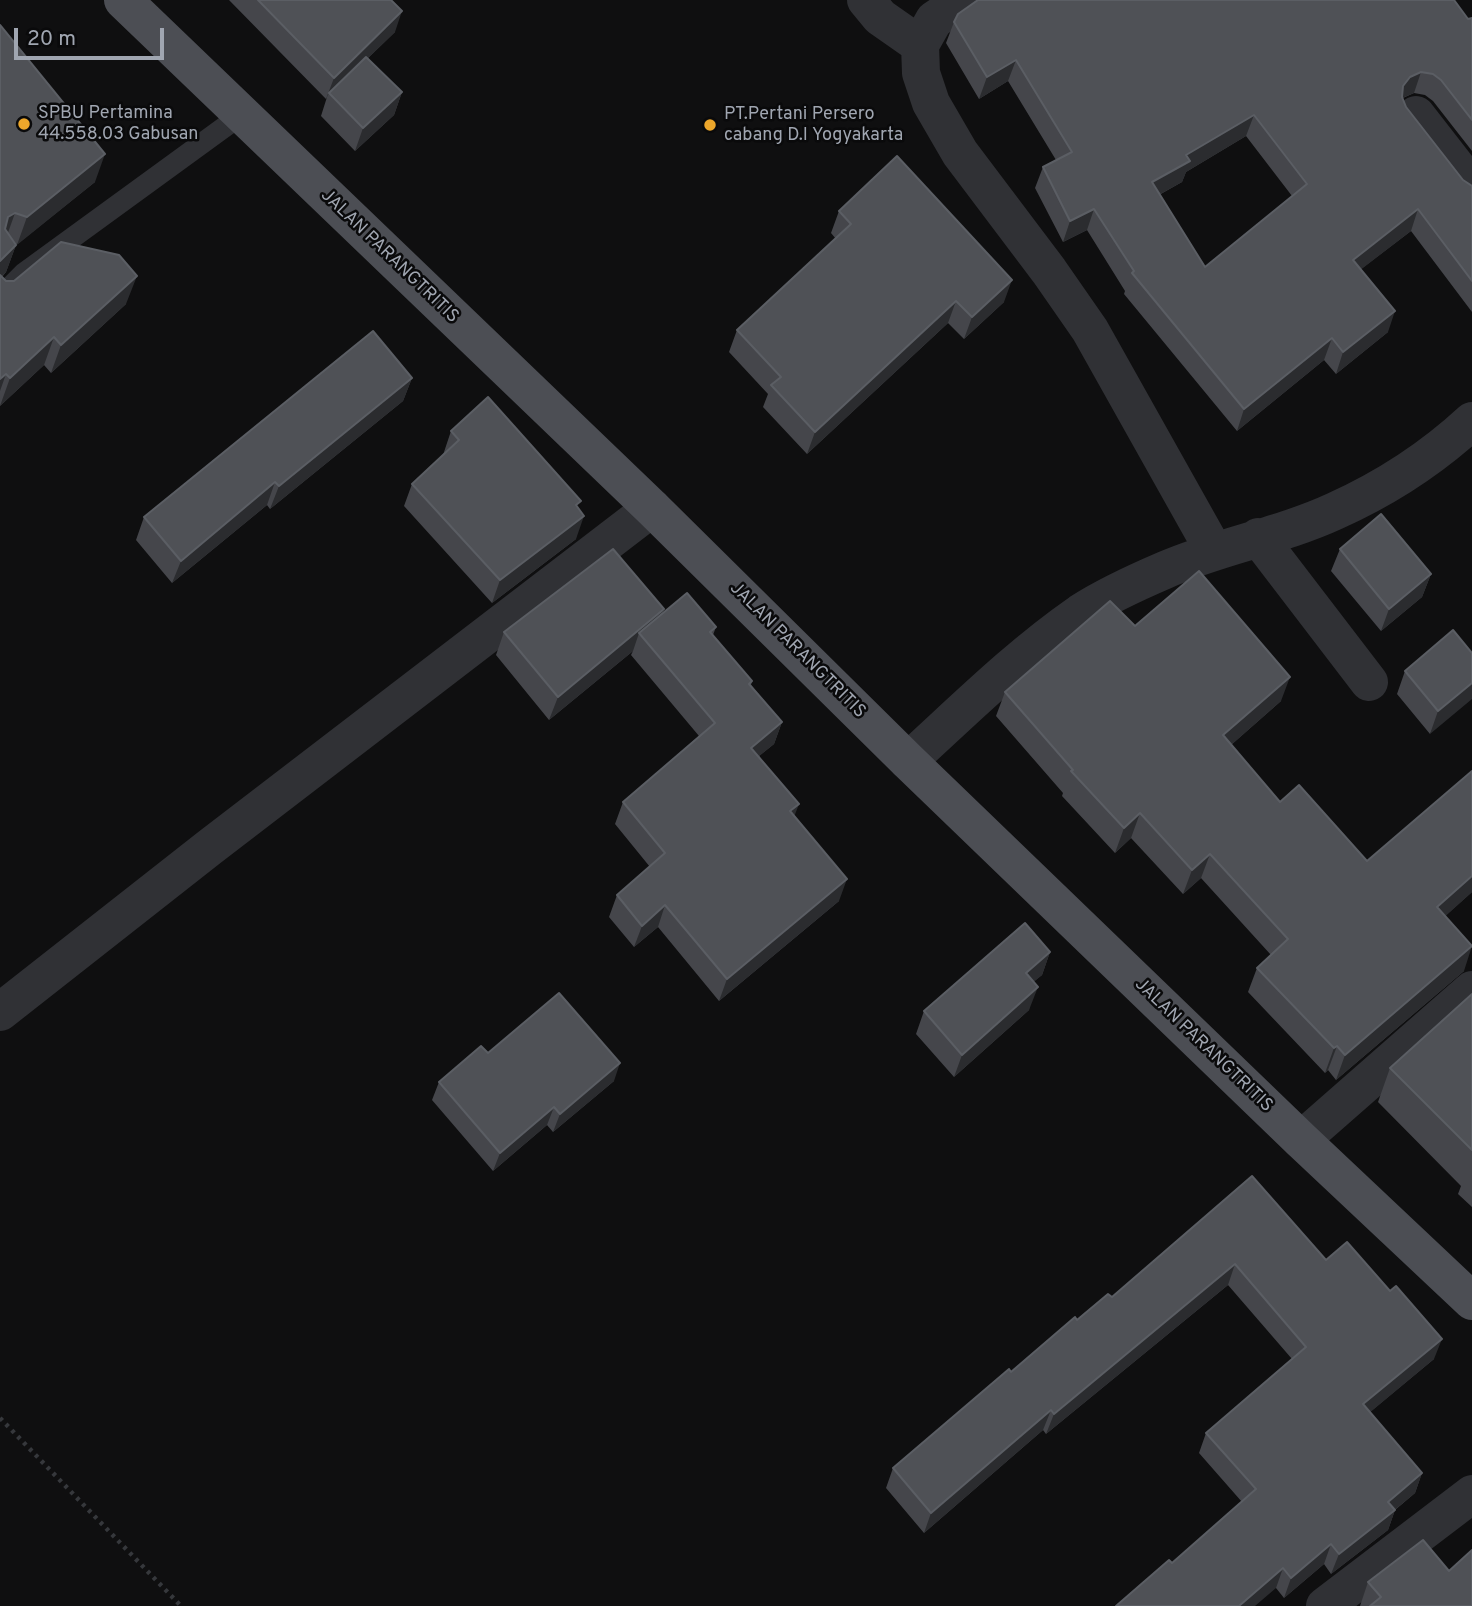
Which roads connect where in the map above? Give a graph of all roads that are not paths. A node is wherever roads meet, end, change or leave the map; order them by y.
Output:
1 (123, 0) edge
2 (866, 0) edge
3 (963, 0) edge
4 (920, 45) junction
5 (241, 115) junction
6 (1416, 115) edge
7 (1472, 187) edge
8 (7, 254) edge
9 (24, 273) junction
10 (0, 297) edge
11 (1472, 421) edge
12 (652, 508) junction
13 (1258, 537) junction
14 (1214, 551) junction
15 (1369, 682) dead end
16 (908, 761) junction
17 (1472, 990) edge
18 (0, 1012) edge
19 (1301, 1140) junction
20 (1472, 1301) edge
21 (1472, 1494) edge
22 (1325, 1606) edge

1 - 5 main road, JALAN PARANGTRITIS
2 - 4 street
3 - 4 street
4 - 14 street
5 - 9 lane
5 - 12 main road, JALAN PARANGTRITIS
6 - 7 street
8 - 9 lane
9 - 10 lane
11 - 13 street
12 - 16 main road, JALAN PARANGTRITIS
12 - 18 street
13 - 14 street
13 - 15 street
14 - 16 street
16 - 19 main road, JALAN PARANGTRITIS
17 - 19 street
19 - 20 main road, JALAN PARANGTRITIS
21 - 22 street

